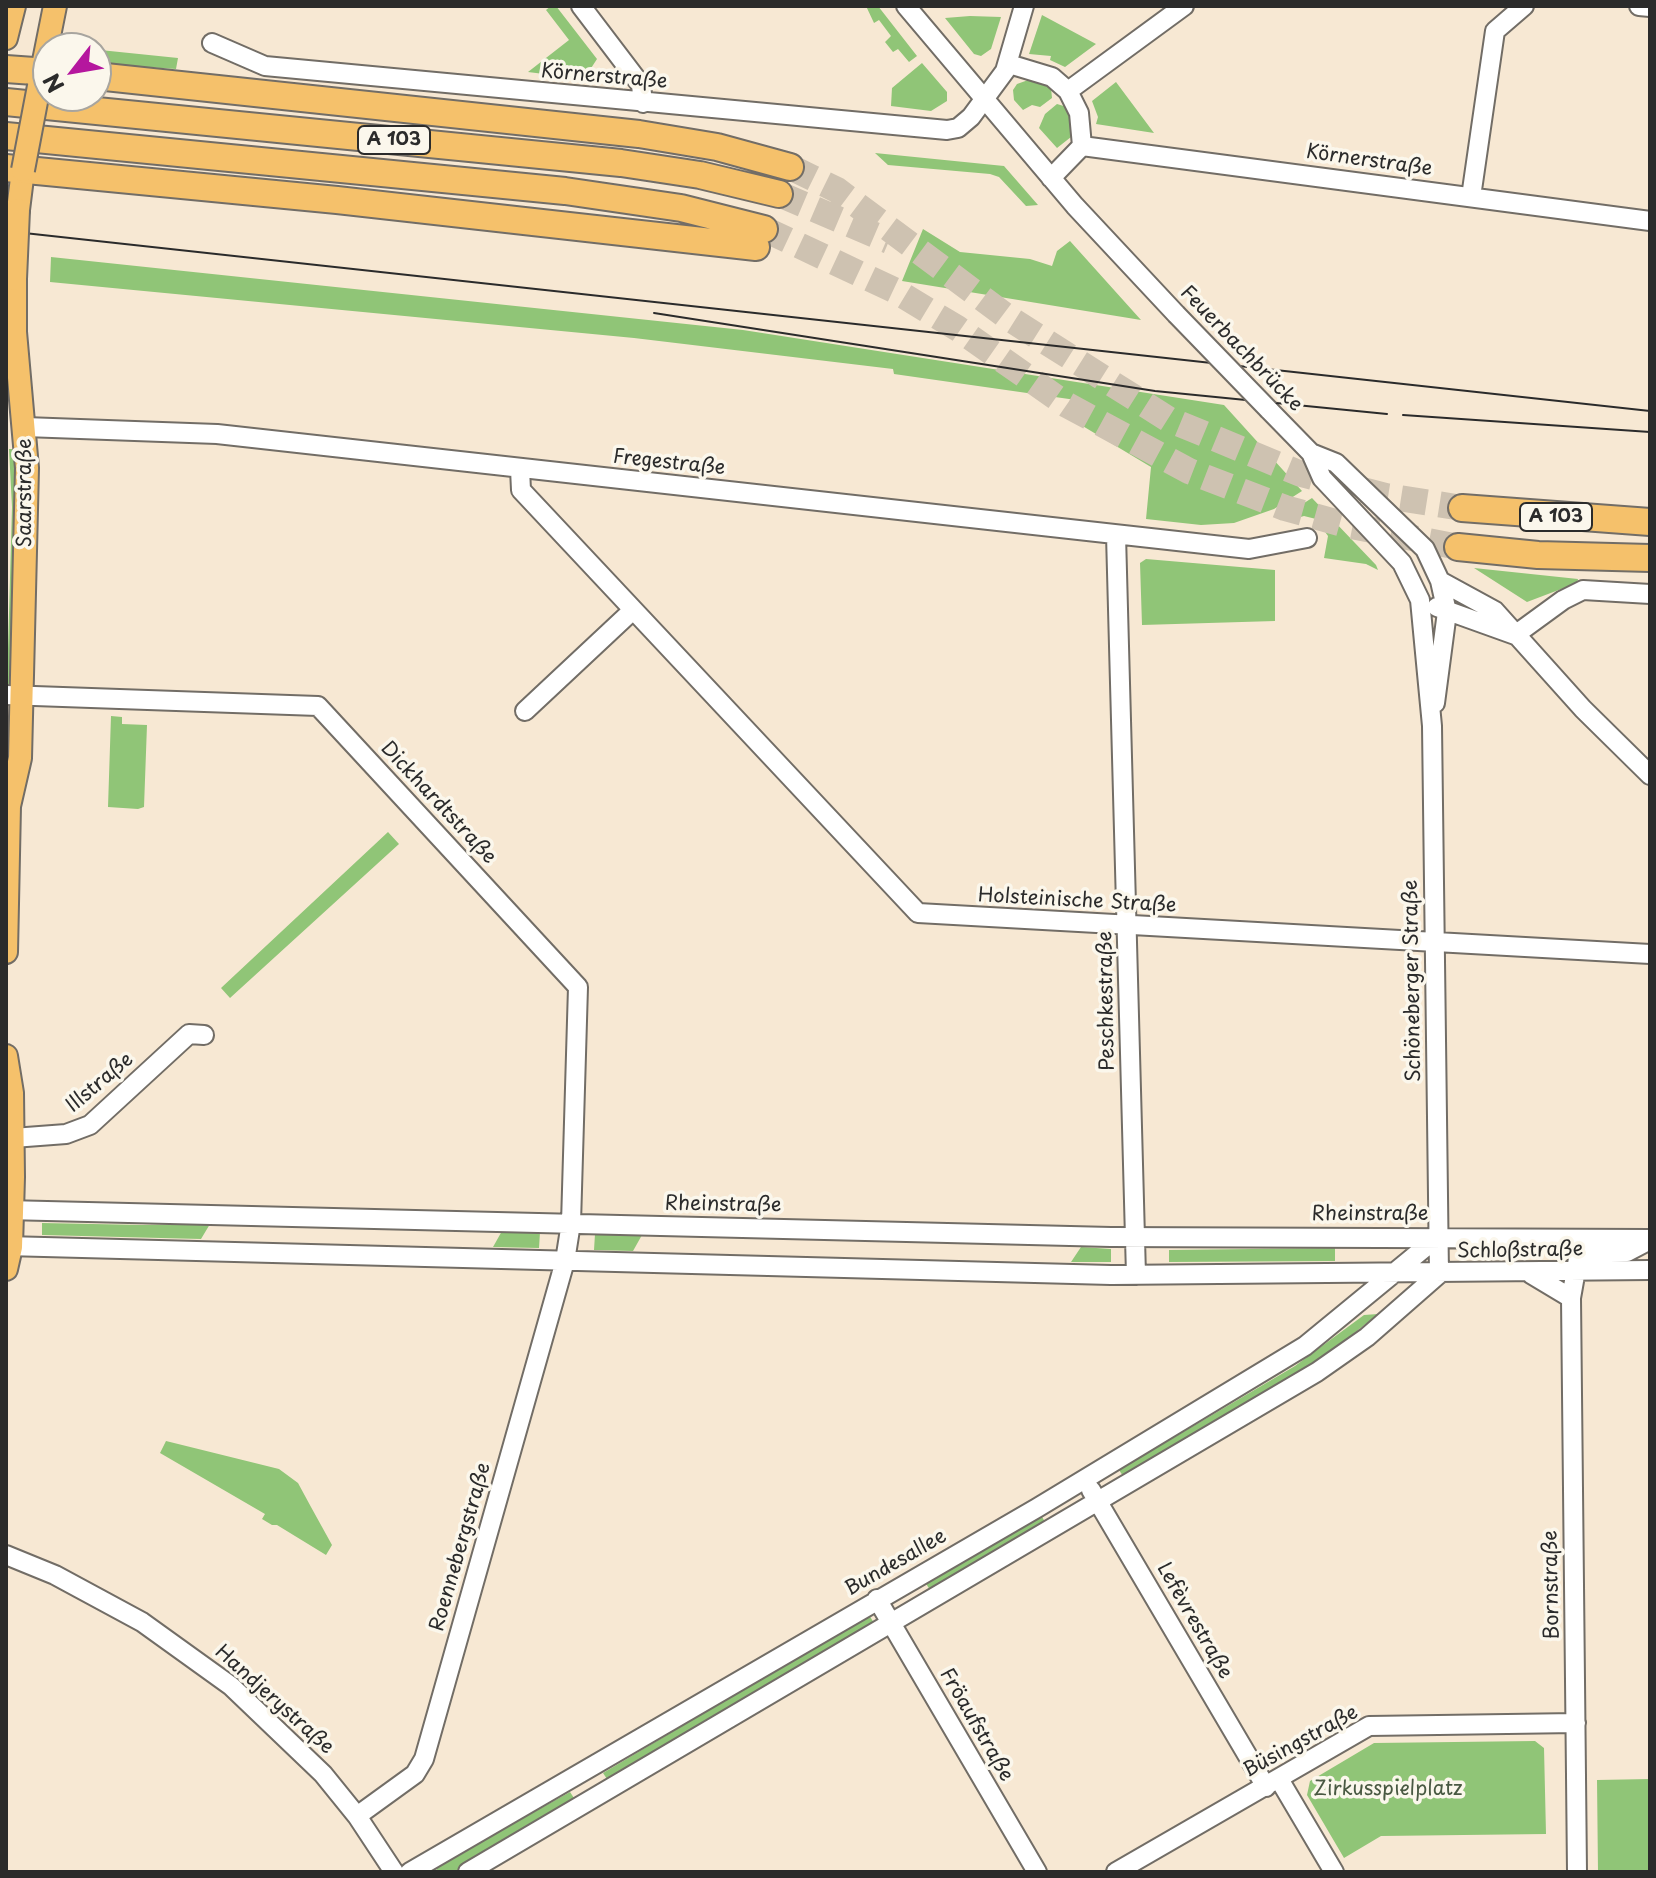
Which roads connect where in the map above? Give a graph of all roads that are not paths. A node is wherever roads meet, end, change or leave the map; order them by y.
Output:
1 (14, 6) edge
2 (55, 6) edge
3 (581, 6) edge
4 (906, 6) edge
5 (1024, 6) edge
6 (1184, 6) edge
7 (1524, 6) edge
8 (1639, 6) edge
9 (1650, 7) edge
10 (1500, 12) edge
11 (51, 32) edge
12 (6, 38) edge
13 (212, 43) dead end
14 (1009, 64) junction
15 (6, 69) edge
16 (32, 75) edge
17 (112, 78) edge
18 (1068, 91) junction
19 (985, 100) junction
20 (6, 102) edge
21 (643, 103) junction
22 (32, 112) edge
23 (6, 136) edge
24 (1082, 146) junction
25 (790, 167) tunnel mouth
26 (14, 169) edge
27 (1051, 178) junction
28 (779, 194) tunnel mouth
29 (1471, 197) junction
30 (1650, 221) edge
31 (25, 427) junction
32 (1311, 453) junction
33 (520, 469) junction
34 (1462, 508) tunnel mouth
35 (1650, 522) edge
36 (1116, 535) junction
37 (1307, 538) dead end
38 (1458, 547) tunnel mouth
39 (1650, 558) edge
40 (1440, 581) junction
41 (1650, 594) edge
42 (1420, 600) junction
43 (633, 610) junction
44 (1447, 612) junction
45 (1515, 635) junction
46 (14, 696) edge
47 (525, 711) dead end
48 (1432, 726) junction
49 (1650, 775) edge
50 (8, 794) edge
51 (1127, 926) junction
52 (1435, 942) junction
53 (6, 952) edge
54 (1650, 954) edge
55 (204, 1035) dead end
56 (6, 1056) edge
57 (13, 1138) junction
58 (9, 1210) edge
59 (571, 1223) junction
60 (1439, 1236) junction
61 (1135, 1237) junction
62 (1650, 1240) edge
63 (8, 1254) edge
64 (565, 1261) junction
65 (1650, 1270) edge
66 (1575, 1273) junction
67 (1390, 1274) junction
68 (1439, 1274) junction
69 (1531, 1274) junction
70 (1136, 1275) junction
71 (1571, 1298) junction
72 (1084, 1478) junction
73 (1098, 1501) junction
74 (6, 1555) edge
75 (877, 1599) junction
76 (892, 1624) junction
77 (1576, 1724) junction
78 (1272, 1783) junction
79 (357, 1816) junction
80 (394, 1872) edge
81 (410, 1872) edge
82 (468, 1872) edge
83 (1037, 1872) edge
84 (1116, 1872) edge
85 (1334, 1872) edge
86 (1577, 1872) edge

1 - 12 main road
2 - 11 main road, Saarstraße
3 - 21 street
4 - 19 street, Feuerbachbrücke
5 - 14 street, Körnerstraße
6 - 18 street
7 - 10 street
8 - 9 street
10 - 29 street
13 - 21 street, Körnerstraße
14 - 18 street
14 - 19 street, Körnerstraße
15 - 16 highway
17 - 25 highway
18 - 24 street
19 - 21 street, Körnerstraße
19 - 27 street, Feuerbachbrücke
20 - 28 highway, A 103
22 - 26 main road, Saarstraße, bridge
23 - 26 highway, A 103
24 - 27 street
24 - 29 street, Körnerstraße
26 - 31 main road, Saarstraße, bridge
27 - 32 street, Feuerbachbrücke, bridge
29 - 30 street, Körnerstraße
31 - 33 street, Fregestraße
31 - 46 main road, Saarstraße
32 - 40 street
32 - 42 street
33 - 36 street, Fregestraße
33 - 43 street, Holsteinische Straße
34 - 35 highway, A 103
36 - 37 street, Fregestraße
36 - 51 street, Peschkestraße
38 - 39 highway, A 103
40 - 42 street
40 - 44 street
40 - 45 street
41 - 45 street
42 - 44 street
42 - 48 street, Schöneberger Straße
43 - 47 street
43 - 51 street, Holsteinische Straße
44 - 45 street
44 - 48 street, Schöneberger Straße
45 - 49 street
46 - 50 main road, Saarstraße
46 - 59 street, Dickhardtstraße
48 - 52 street, Schöneberger Straße
50 - 53 main road, Saarstraße
51 - 52 street, Holsteinische Straße
51 - 61 street, Peschkestraße
52 - 54 street, Holsteinische Straße
52 - 60 street, Schöneberger Straße
55 - 57 street, Illstraße
56 - 57 main road
57 - 58 main road
58 - 59 street, Rheinstraße
58 - 63 main road
59 - 61 street, Rheinstraße
59 - 64 street, Dickhardtstraße
60 - 61 street, Rheinstraße
60 - 62 street, Schloßstraße
60 - 67 street, Bundesallee
60 - 68 street, Schöneberger Straße
61 - 70 street, Peschkestraße
62 - 66 street
63 - 64 street
64 - 70 street
64 - 79 street, Roennebergstraße
65 - 66 street, Schloßstraße
66 - 69 street, Schloßstraße
66 - 71 street, Bornstraße
67 - 68 street, Schloßstraße
67 - 70 street
67 - 72 street, Bundesallee
68 - 69 street, Schloßstraße
68 - 73 street
69 - 71 street
71 - 77 street, Bornstraße
72 - 73 street, Lefèvrestraße
72 - 75 street, Bundesallee
73 - 76 street
73 - 78 street, Lefèvrestraße
74 - 79 street, Handjerystraße
75 - 76 street, Fröaufstraße
75 - 81 street, Bundesallee
76 - 82 street
76 - 83 street, Fröaufstraße
77 - 78 street, Büsingstraße
77 - 86 street, Bornstraße
78 - 84 street, Büsingstraße
78 - 85 street, Lefèvrestraße
79 - 80 street, Handjerystraße

